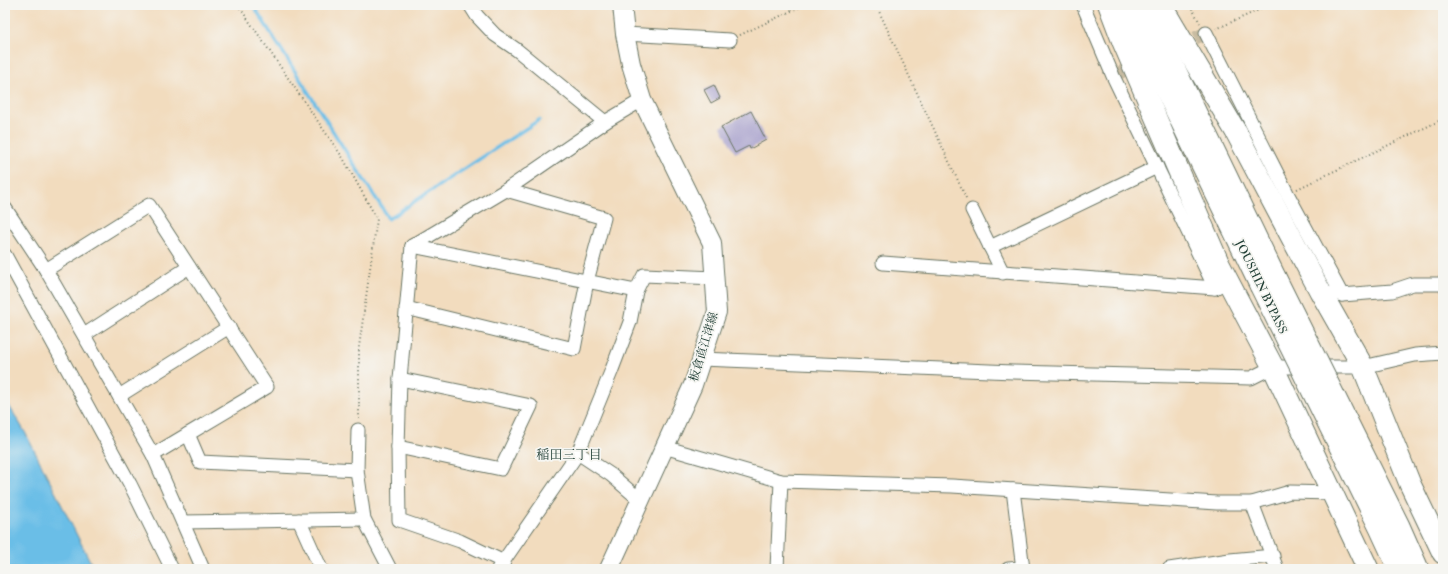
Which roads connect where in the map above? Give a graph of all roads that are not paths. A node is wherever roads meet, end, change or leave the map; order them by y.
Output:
1 (470, 5) edge
2 (622, 5) edge
3 (1083, 5) edge
4 (1109, 5) edge
5 (1125, 5) edge
6 (1144, 5) edge
7 (1161, 5) edge
8 (1206, 33) road end
9 (625, 34) junction
10 (730, 40) road end
11 (642, 100) junction
12 (605, 122) junction
13 (1157, 167) junction
14 (506, 190) junction
15 (5, 208) edge
16 (972, 210) road end
17 (412, 246) junction
18 (990, 246) junction
19 (5, 255) edge
20 (883, 263) dead end
21 (189, 266) junction
22 (46, 270) junction
23 (1003, 273) junction
24 (715, 278) junction
25 (588, 281) junction
26 (1267, 281) junction
27 (1443, 284) edge
28 (1222, 285) junction
29 (636, 291) junction
30 (1320, 291) junction
31 (1342, 295) junction
32 (406, 308) junction
33 (229, 327) junction
34 (84, 335) junction
35 (1443, 353) edge
36 (701, 360) junction
37 (1273, 367) junction
38 (1363, 367) junction
39 (400, 379) junction
40 (119, 396) junction
41 (358, 430) road end
42 (188, 434) junction
43 (398, 447) junction
44 (664, 447) junction
45 (578, 453) junction
46 (153, 455) junction
47 (357, 470) junction
48 (781, 481) junction
49 (1013, 490) junction
50 (1332, 493) junction
51 (640, 500) junction
52 (1252, 503) junction
53 (364, 519) junction
54 (300, 520) junction
55 (183, 522) junction
56 (1443, 553) edge
57 (1273, 556) junction
58 (501, 565) edge
59 (1022, 568) edge
60 (172, 569) edge
61 (203, 569) edge
62 (321, 569) edge
63 (390, 569) edge
64 (609, 569) edge
65 (777, 569) edge
66 (1008, 569) edge
67 (1169, 569) edge
68 (1277, 569) edge
69 (1368, 569) edge
70 (1399, 569) edge
71 (1418, 569) edge

1 - 12 street
2 - 9 main road, 板倉直江津線
3 - 13 street
4 - 28 highway
5 - 26 highway, JOUSHIN BYPASS
6 - 26 highway, JOUSHIN BYPASS
7 - 30 highway
8 - 31 street
9 - 10 street
9 - 11 main road, 板倉直江津線
11 - 12 street
11 - 24 main road, 板倉直江津線
12 - 14 street
13 - 18 street
13 - 28 street
14 - 17 street
14 - 25 street
15 - 22 street
16 - 18 street
17 - 25 street
17 - 32 street
18 - 23 street
19 - 60 street
20 - 23 street
21 - 22 street
21 - 33 street
21 - 34 street
22 - 34 street
23 - 28 street
24 - 29 street
24 - 36 main road, 板倉直江津線
25 - 29 street
25 - 32 street
26 - 70 highway, JOUSHIN BYPASS, bridge
26 - 71 highway, JOUSHIN BYPASS, bridge
27 - 31 street
28 - 37 highway
29 - 45 street
30 - 31 street
30 - 38 highway
32 - 39 street
33 - 40 street
33 - 42 street
34 - 40 street
35 - 38 street
36 - 37 street
36 - 44 main road, 板倉直江津線
37 - 38 street
37 - 50 highway
38 - 56 highway
39 - 43 street
39 - 43 street
40 - 46 street
41 - 47 street
42 - 46 street
42 - 47 street
43 - 58 street
44 - 48 street
44 - 51 main road, 板倉直江津線
45 - 51 street
45 - 58 street
46 - 55 street
47 - 53 street
48 - 49 street
48 - 65 street
49 - 52 street
49 - 59 street
50 - 52 street
50 - 69 highway
51 - 64 main road, 板倉直江津線
52 - 57 street
53 - 54 street
53 - 63 street
54 - 55 street
54 - 62 street
55 - 61 street
57 - 67 street
57 - 68 street
59 - 66 street

